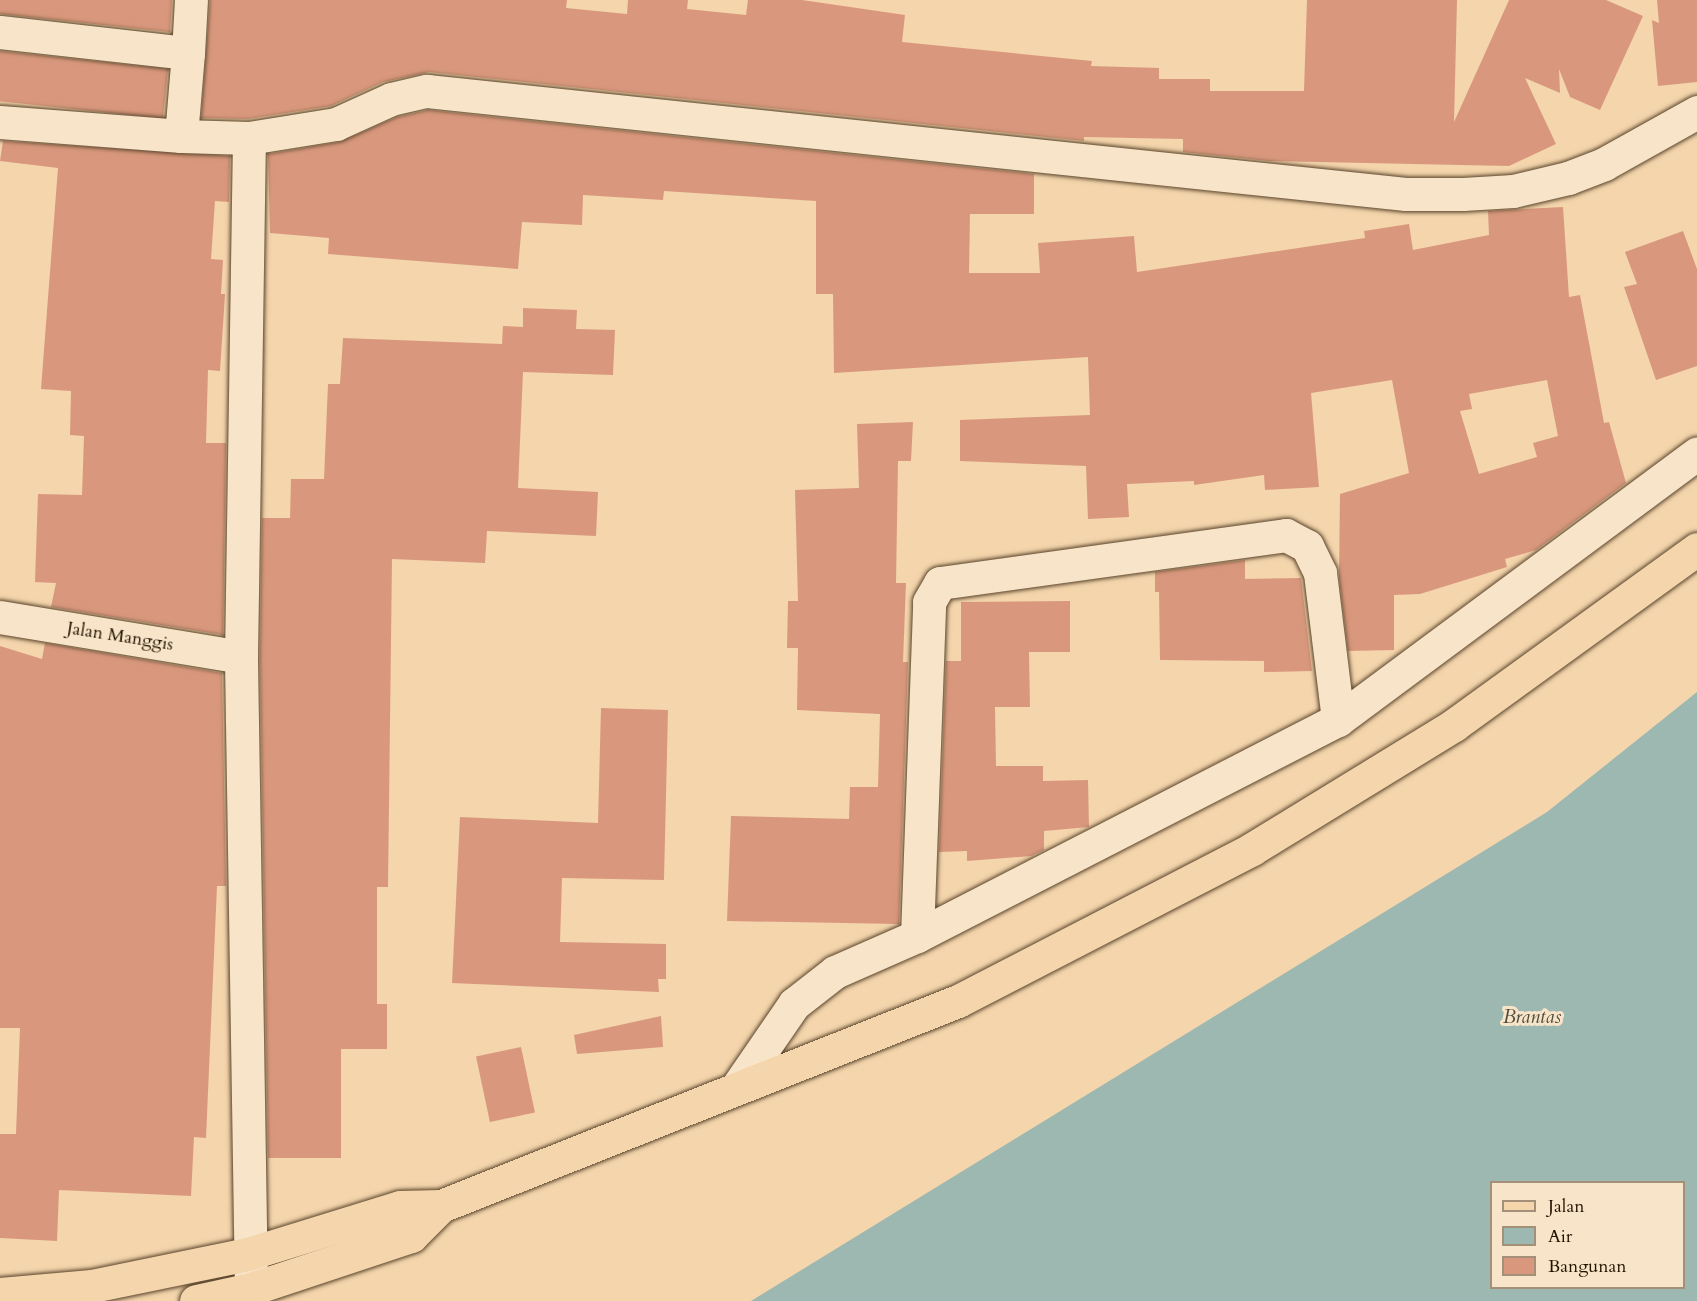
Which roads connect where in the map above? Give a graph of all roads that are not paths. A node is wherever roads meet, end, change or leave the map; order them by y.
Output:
1 (191, 0) edge
2 (0, 32) edge
3 (188, 53) junction
4 (1697, 112) edge
5 (0, 122) edge
6 (181, 136) junction
7 (249, 138) junction
8 (1697, 453) edge
9 (1697, 549) edge
10 (0, 617) edge
11 (241, 657) junction
12 (1338, 720) junction
13 (916, 936) junction
14 (737, 1088) junction
15 (441, 1206) junction
16 (248, 1254) junction
17 (251, 1289) junction
18 (0, 1294) edge
19 (196, 1301) edge

1 - 3 street
2 - 3 street
3 - 6 street
4 - 7 street
5 - 6 street
6 - 7 street
7 - 11 street
8 - 12 street
9 - 14 main road
10 - 11 street, Jalan Manggis
11 - 16 street
12 - 13 street
12 - 13 street
13 - 14 street
14 - 15 main road
15 - 16 main road
15 - 17 main road
16 - 17 street
16 - 18 main road
17 - 19 main road

